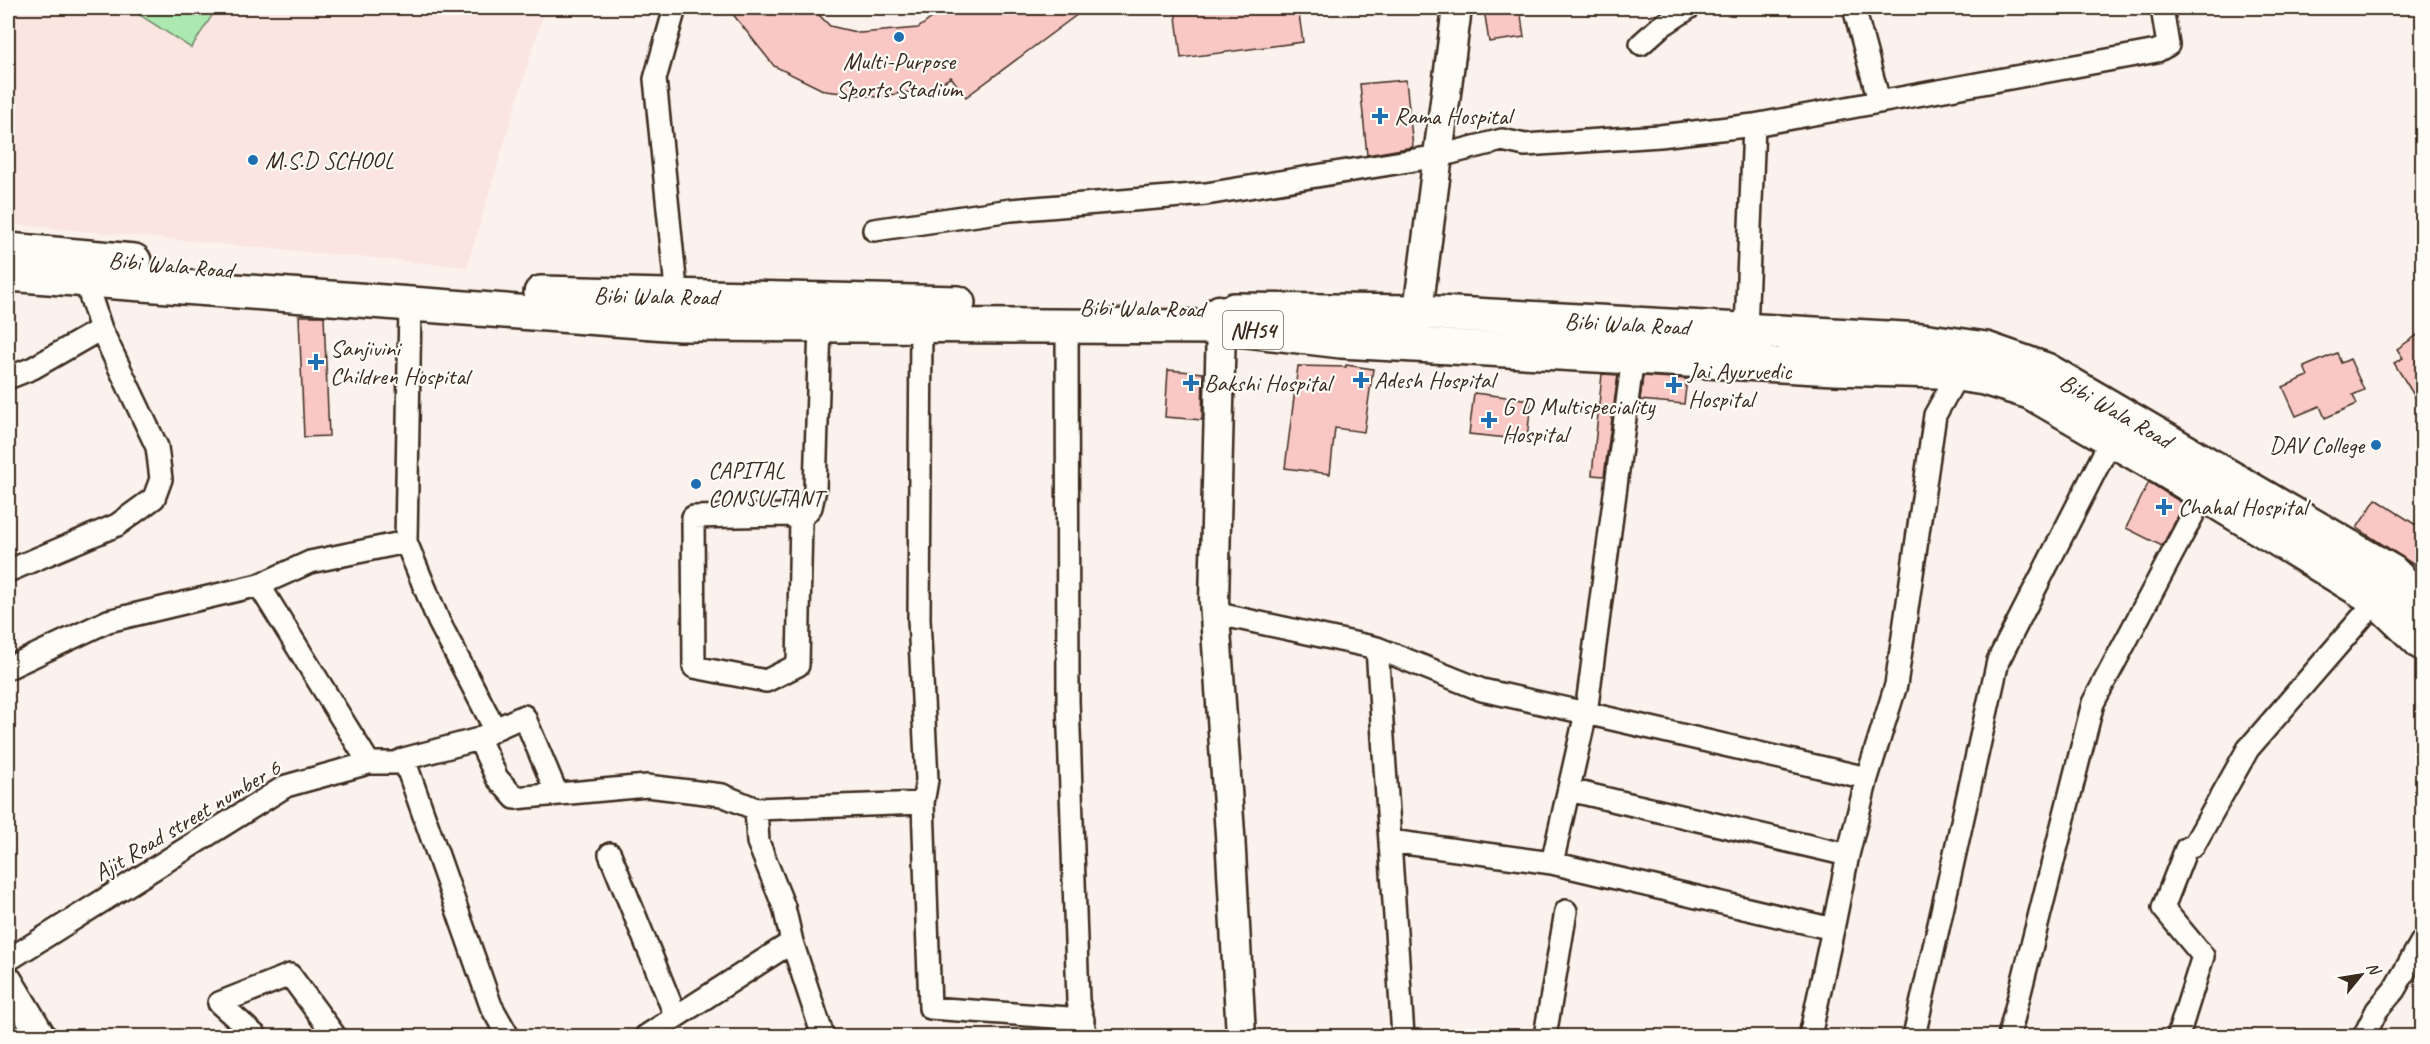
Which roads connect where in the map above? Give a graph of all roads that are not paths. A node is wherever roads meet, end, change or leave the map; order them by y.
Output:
1 (675, 8) edge
2 (1457, 8) edge
3 (1689, 8) edge
4 (1854, 8) edge
5 (2162, 8) edge
6 (1641, 44) dead end
7 (1880, 101) junction
8 (1754, 125) junction
9 (1438, 156) junction
10 (874, 230) dead end
11 (8, 250) edge
12 (8, 274) edge
13 (85, 280) junction
14 (410, 304) junction
15 (678, 310) junction
16 (1418, 312) junction
17 (1220, 318) junction
18 (820, 325) junction
19 (921, 325) junction
20 (1067, 326) junction
21 (101, 329) junction
22 (1746, 330) junction
23 (1413, 345) junction
24 (1633, 357) junction
25 (1958, 374) junction
26 (8, 378) edge
27 (2117, 427) junction
28 (2204, 494) junction
29 (801, 519) junction
30 (406, 542) junction
31 (8, 571) edge
32 (259, 585) junction
33 (2377, 600) junction
34 (2422, 601) edge
35 (1215, 613) junction
36 (2422, 643) edge
37 (1377, 648) junction
38 (8, 668) edge
39 (1586, 713) junction
40 (487, 734) junction
41 (404, 759) junction
42 (369, 764) junction
43 (1867, 778) junction
44 (1569, 790) junction
45 (557, 794) junction
46 (922, 803) junction
47 (756, 809) junction
48 (1390, 841) junction
49 (610, 854) dead end
50 (1848, 855) junction
51 (1552, 863) junction
52 (1566, 911) dead end
53 (1833, 929) junction
54 (792, 942) junction
55 (2421, 946) edge
56 (8, 960) edge
57 (8, 981) edge
58 (676, 1017) junction
59 (1084, 1028) edge
60 (41, 1036) edge
61 (256, 1036) edge
62 (335, 1036) edge
63 (508, 1036) edge
64 (646, 1036) edge
65 (823, 1036) edge
66 (1241, 1036) edge
67 (1403, 1036) edge
68 (1545, 1036) edge
69 (1810, 1036) edge
70 (1914, 1036) edge
71 (2009, 1036) edge
72 (2178, 1036) edge
73 (2364, 1036) edge

1 - 15 street
2 - 9 street
3 - 6 street
4 - 7 street
5 - 7 street
7 - 8 street
8 - 9 street
8 - 22 street
9 - 10 street
9 - 16 street
11 - 15 highway, Bibi Wala Road / NH54
12 - 13 highway, NH54
13 - 14 highway, NH54
13 - 21 street
14 - 15 highway, NH54
14 - 30 street
15 - 17 highway, Bibi Wala Road / NH54
15 - 18 highway, NH54
16 - 17 highway, Bibi Wala Road / NH54
16 - 22 highway, Bibi Wala Road / NH54
16 - 23 street
17 - 20 highway, NH54
17 - 23 highway, NH54
17 - 35 street
18 - 19 highway, NH54
18 - 29 street
19 - 20 highway, NH54
19 - 46 street
20 - 59 street
21 - 26 street
21 - 31 street
22 - 27 highway, Bibi Wala Road / NH54
23 - 24 highway, NH54
24 - 25 highway, NH54
24 - 39 street
25 - 27 highway, NH54
25 - 43 street
27 - 28 highway, NH54
27 - 34 highway, Bibi Wala Road / NH54
27 - 70 street
28 - 33 highway, NH54
28 - 71 street
29 - 29 street
30 - 32 street
30 - 40 street
32 - 38 street
32 - 42 street
33 - 36 highway, NH54
33 - 72 street
35 - 37 street
35 - 66 street
37 - 39 street
37 - 48 street
39 - 43 street
39 - 44 street
40 - 41 street, Ajit Road street number 6
40 - 45 street
40 - 45 street, Ajit Road street number 6
41 - 42 street, Ajit Road street number 6
41 - 63 street
42 - 56 street, Ajit Road street number 6
43 - 50 street
44 - 50 street
44 - 51 street
45 - 47 street
46 - 47 street
46 - 59 street
47 - 54 street
48 - 51 street
48 - 67 street
49 - 58 street
50 - 53 street
51 - 53 street
52 - 68 street
53 - 69 street
54 - 58 street
54 - 65 street
55 - 73 street
57 - 60 street
58 - 64 street
61 - 62 street

